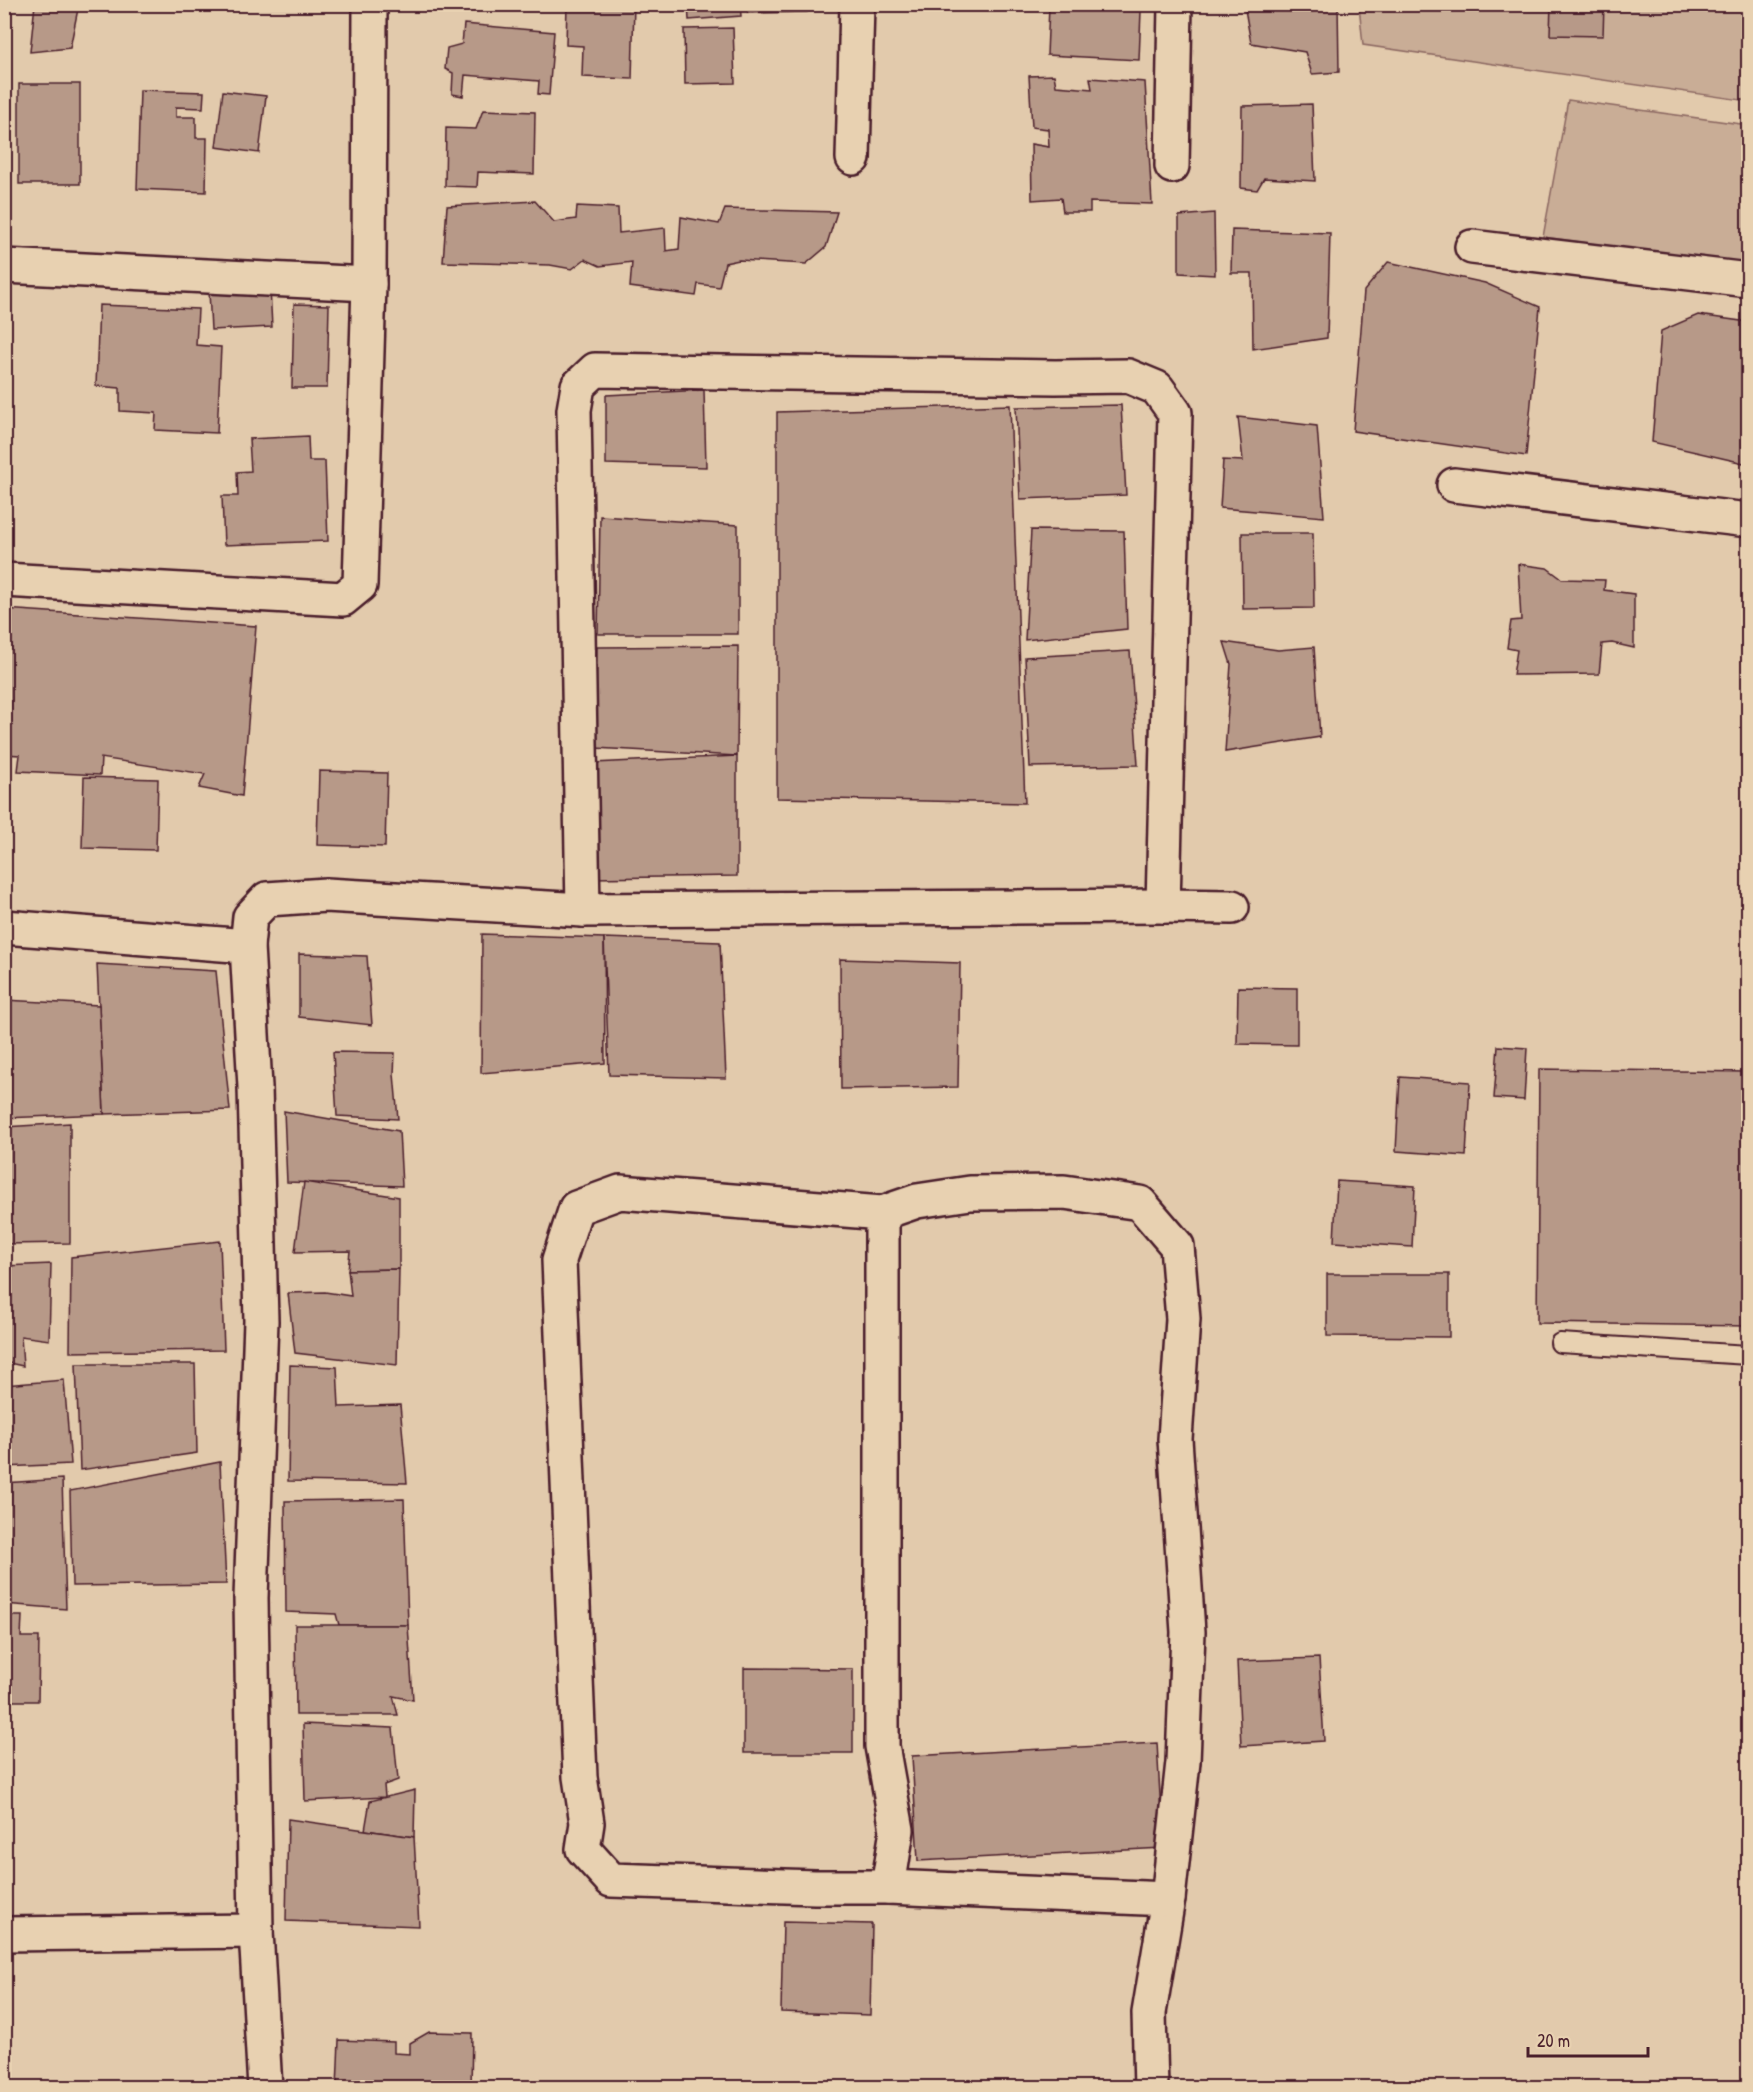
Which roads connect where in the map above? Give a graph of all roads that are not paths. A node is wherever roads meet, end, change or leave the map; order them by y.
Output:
1 (370, 4) edge
2 (857, 4) edge
3 (1175, 4) edge
4 (853, 158) dead end
5 (1172, 166) dead end
6 (1472, 247) dead end
7 (4, 266) edge
8 (1749, 280) edge
9 (369, 284) junction
10 (1454, 485) dead end
11 (1749, 520) edge
12 (4, 580) edge
13 (1163, 906) junction
14 (1232, 907) dead end
15 (583, 910) junction
16 (4, 927) edge
17 (247, 946) junction
18 (882, 1213) junction
19 (1560, 1343) dead end
20 (1749, 1355) edge
21 (888, 1887) junction
22 (1168, 1899) junction
23 (256, 1930) junction
24 (4, 1934) edge
25 (265, 2088) edge
26 (1151, 2088) edge

1 - 9 street
2 - 4 street
3 - 5 street
6 - 8 street
7 - 9 street
9 - 12 street
10 - 11 street
13 - 14 street
13 - 15 street
13 - 15 street
15 - 17 street
16 - 17 street
17 - 23 street
18 - 21 street
18 - 21 street
18 - 22 street
19 - 20 lane
21 - 22 street
22 - 26 street
23 - 24 street
23 - 25 street

